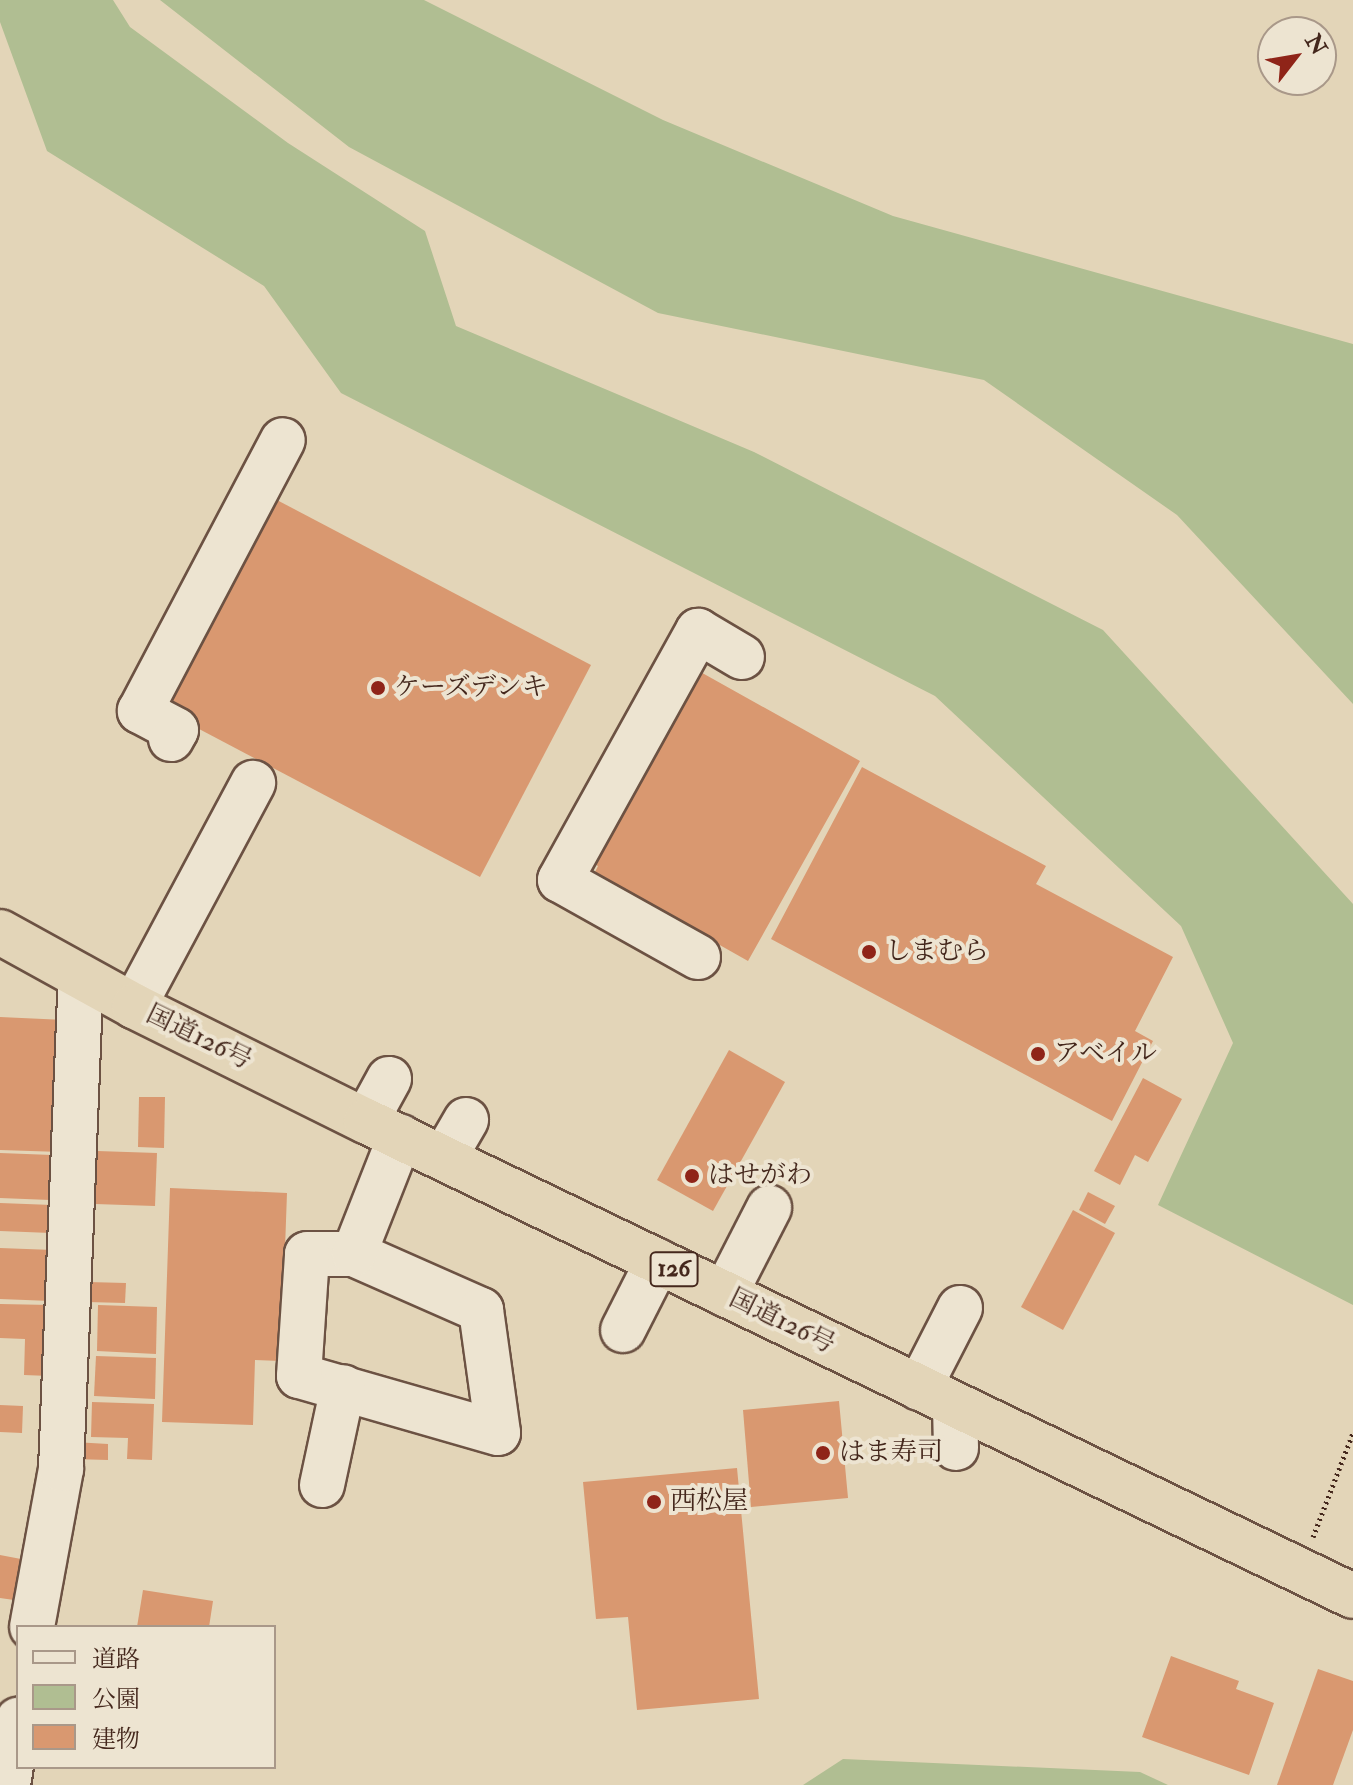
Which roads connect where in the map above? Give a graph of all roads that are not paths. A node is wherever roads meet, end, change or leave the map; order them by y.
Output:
1 (283, 440) dead end
2 (742, 657) dead end
3 (171, 739) dead end
4 (253, 783) dead end
5 (0, 932) edge
6 (698, 957) dead end
7 (81, 977) junction
8 (134, 1006) junction
9 (389, 1079) dead end
10 (466, 1120) dead end
11 (383, 1129) junction
12 (444, 1158) junction
13 (769, 1208) dead end
14 (354, 1254) junction
15 (658, 1261) junction
16 (725, 1294) junction
17 (960, 1308) dead end
18 (623, 1330) dead end
19 (343, 1387) junction
20 (943, 1414) junction
21 (322, 1485) dead end
22 (1353, 1596) edge
23 (32, 1625) edge
24 (16, 1733) edge
25 (8, 1785) edge

1 - 3 street
2 - 6 street
4 - 8 street
5 - 7 highway, 国道126号 / 126
7 - 8 highway, 国道126号 / 126
7 - 23 street
8 - 11 highway, 国道126号 / 126
9 - 11 street
10 - 12 street
11 - 12 highway, 国道126号 / 126
11 - 14 street
12 - 15 highway, 国道126号 / 126
13 - 16 street
14 - 19 street
14 - 19 street
15 - 16 highway, 国道126号 / 126
15 - 18 street
16 - 20 highway, 国道126号 / 126
17 - 20 street
19 - 21 street
20 - 22 highway, 国道126号 / 126
24 - 25 street

